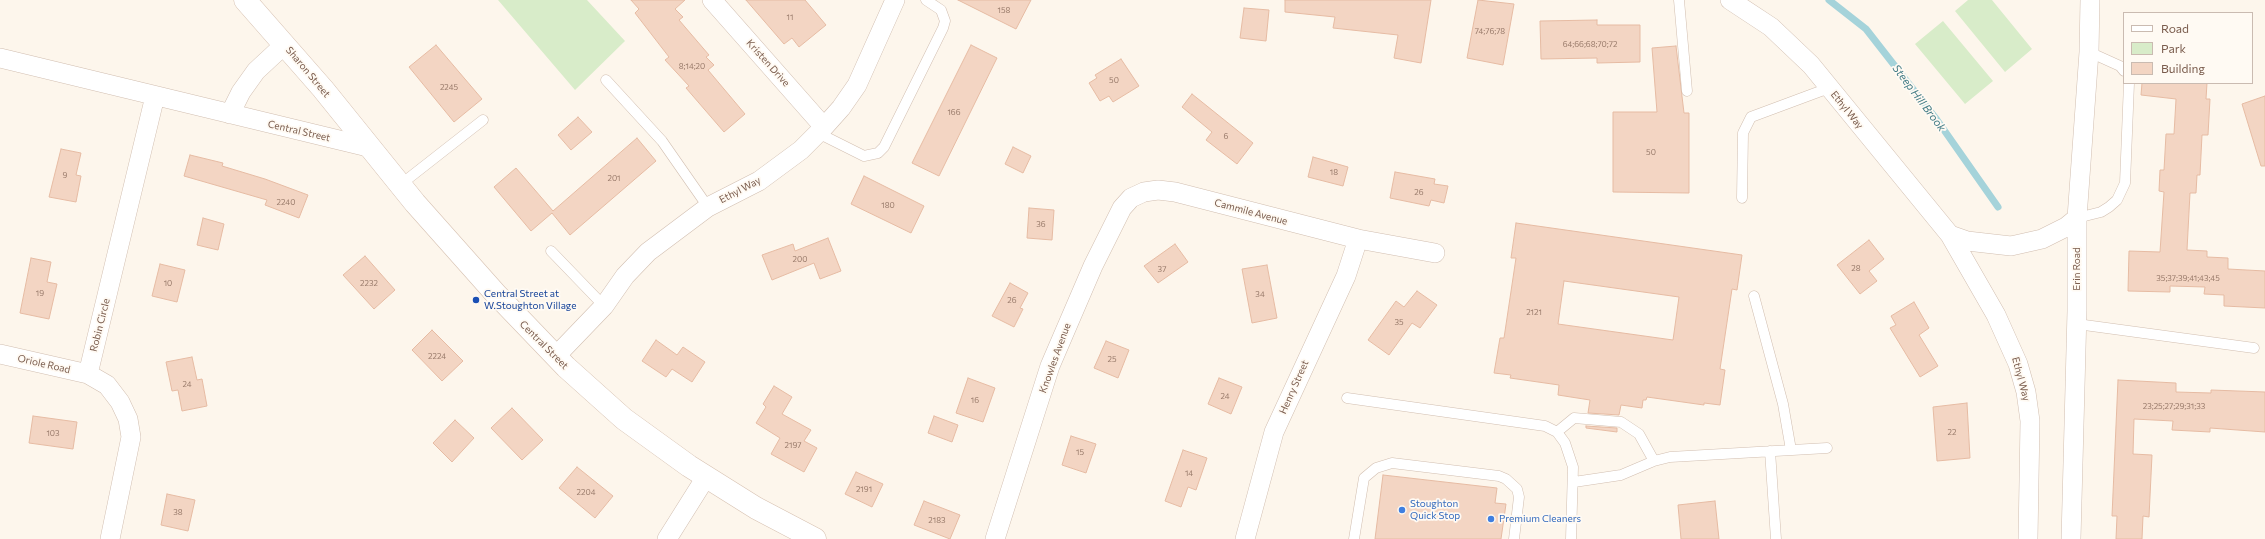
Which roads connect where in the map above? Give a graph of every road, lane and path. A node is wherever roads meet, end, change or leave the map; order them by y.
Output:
1 (245, 0) edge
2 (712, 0) edge
3 (895, 0) edge
4 (926, 0) edge
5 (1679, 0) edge
6 (1730, 0) edge
7 (2090, 0) edge
8 (284, 45) junction
9 (2089, 52) junction
10 (0, 58) edge
11 (2123, 70) edge
12 (606, 80) dead end
13 (2129, 84) edge
14 (1829, 88) junction
15 (1688, 91) dead end
16 (155, 96) junction
17 (230, 114) junction
18 (483, 120) dead end
19 (821, 130) junction
20 (368, 147) junction
21 (400, 185) junction
22 (1144, 192) joint
23 (1742, 198) dead end
24 (708, 206) junction
25 (2077, 218) junction
26 (1950, 235) junction
27 (1358, 239) junction
28 (551, 251) dead end
29 (1435, 253) dead end
30 (1754, 296) dead end
31 (604, 306) junction
32 (2077, 324) junction
33 (2254, 348) dead end
34 (0, 354) edge
35 (555, 357) junction
36 (88, 374) junction
37 (1347, 398) dead end
38 (1557, 432) junction
39 (1827, 448) dead end
40 (1792, 450) junction
41 (1770, 451) junction
42 (1654, 461) junction
43 (706, 477) junction
44 (1574, 482) junction
45 (110, 539) edge
46 (667, 539) edge
47 (815, 539) edge
48 (995, 539) edge
49 (1245, 539) edge
50 (1354, 539) edge
51 (1514, 539) edge
52 (1571, 539) edge
53 (1776, 539) edge
54 (2028, 539) edge
55 (2071, 539) edge

1 - 8 main road, Sharon Street
2 - 19 street, Kristen Drive
3 - 19 street, Ethyl Way
4 - 19 lane
5 - 15 lane
6 - 14 street, Ethyl Way
7 - 9 street, Erin Road
8 - 17 street
8 - 20 main road, Sharon Street
9 - 11 lane
9 - 25 street, Erin Road
10 - 16 street, Central Street
12 - 24 lane
13 - 25 lane
14 - 23 lane
14 - 26 street, Ethyl Way
16 - 17 street, Central Street
16 - 36 street, Robin Circle
17 - 20 street, Central Street
18 - 21 lane
19 - 24 street, Ethyl Way
20 - 21 main road, Central Street
21 - 35 main road, Central Street
22 - 27 street, Cammile Avenue
22 - 48 street, Knowles Avenue
24 - 31 street, Ethyl Way
25 - 26 street
25 - 32 street, Erin Road
26 - 54 street, Ethyl Way
27 - 29 street, Cammile Avenue
27 - 49 street, Henry Street
28 - 31 lane
30 - 40 lane
31 - 35 street, Ethyl Way
32 - 33 lane
32 - 55 street, Erin Road
34 - 36 street, Oriole Road
35 - 43 main road, Central Street
36 - 45 street
37 - 38 lane
38 - 42 lane
38 - 44 lane
39 - 40 lane
40 - 41 lane
41 - 42 lane
41 - 53 lane
42 - 44 lane
43 - 46 street
43 - 47 main road, Central Street
44 - 52 lane
50 - 51 lane

